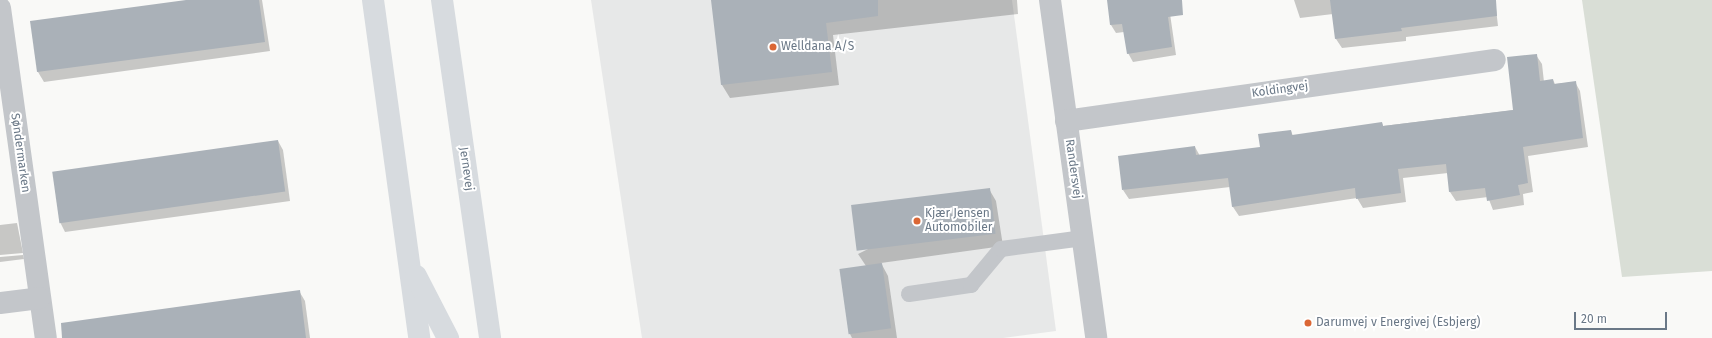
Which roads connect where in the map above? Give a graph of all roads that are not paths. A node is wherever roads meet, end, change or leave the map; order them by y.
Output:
1 (373, 0) edge
2 (442, 0) edge
3 (1050, 0) edge
4 (0, 8) edge
5 (1494, 60) dead end
6 (1066, 121) junction
7 (1083, 238) junction
8 (408, 262) junction
9 (909, 294) dead end
10 (40, 298) junction
11 (0, 304) edge
12 (46, 338) edge
13 (419, 338) edge
14 (448, 338) edge
15 (490, 338) edge
16 (1096, 338) edge

1 - 8 main road
2 - 15 main road, Jernevej
3 - 6 street, Randersvej
4 - 10 street, Søndermarken
5 - 6 street, Koldingvej
6 - 7 street, Randersvej
7 - 9 lane
7 - 16 street, Randersvej
8 - 13 main road
8 - 14 main road
10 - 11 street
10 - 12 street, Søndermarken

